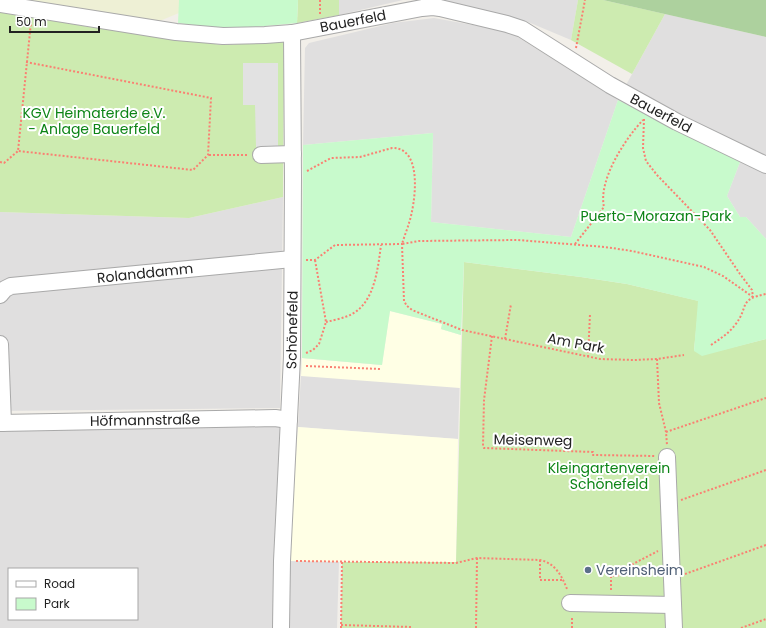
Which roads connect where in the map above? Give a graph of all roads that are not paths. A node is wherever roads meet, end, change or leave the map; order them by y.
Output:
1 (433, 3) edge
2 (0, 4) edge
3 (292, 33) junction
4 (293, 154) junction
5 (255, 155) road end
6 (766, 165) edge
7 (292, 259) junction
8 (0, 295) edge
9 (0, 344) edge
10 (289, 420) junction
11 (2, 423) edge
12 (667, 457) road end
13 (570, 603) road end
14 (673, 605) junction
15 (281, 628) edge
16 (674, 628) edge

1 - 3 street, Bauerfeld
1 - 6 street, Bauerfeld
2 - 3 street, Bauerfeld
3 - 4 street, Schönefeld
4 - 5 street
4 - 7 street, Schönefeld
7 - 8 street, Rolanddamm
7 - 10 street, Schönefeld
9 - 11 street
10 - 11 street, Höfmannstraße
10 - 15 street, Schönefeld
12 - 14 street
13 - 14 street
14 - 16 street

